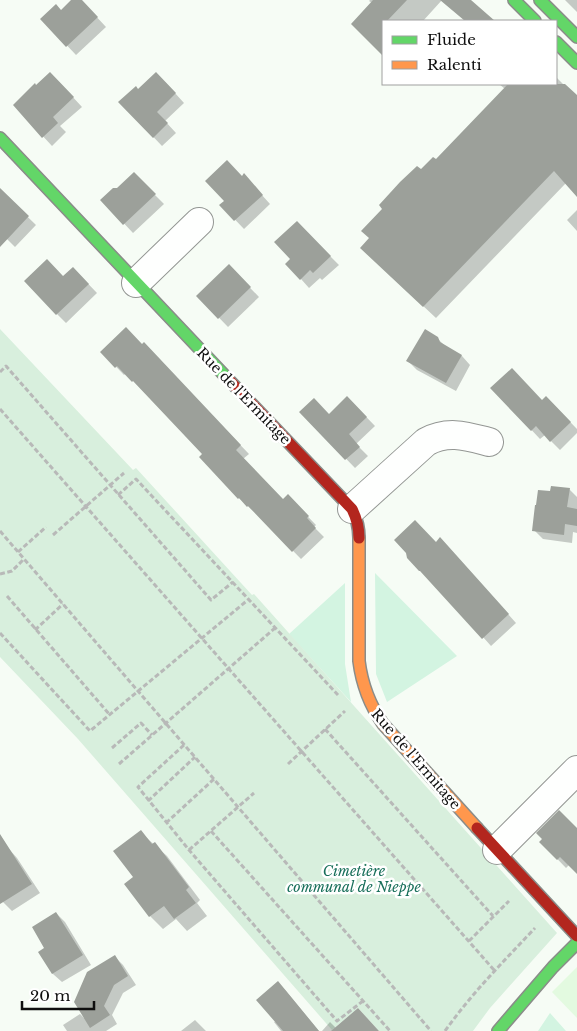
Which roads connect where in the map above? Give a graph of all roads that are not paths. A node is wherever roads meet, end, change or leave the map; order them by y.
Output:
1 (514, 0) edge
2 (540, 0) edge
3 (534, 20) edge
4 (577, 37) edge
5 (557, 43) edge
6 (577, 63) edge
7 (0, 138) edge
8 (199, 222) dead end
9 (136, 283) junction
10 (488, 442) dead end
11 (352, 509) junction
12 (577, 770) edge
13 (497, 850) junction
14 (577, 936) edge
15 (577, 943) edge
16 (498, 1031) edge

1 - 3 street
2 - 4 street
5 - 6 street
7 - 9 street, Rue de l'Ermitage
8 - 9 street
9 - 11 street, Rue de l'Ermitage
10 - 11 street
11 - 13 street, Rue de l'Ermitage
12 - 13 street
13 - 14 street, Rue de l'Ermitage
15 - 16 street

